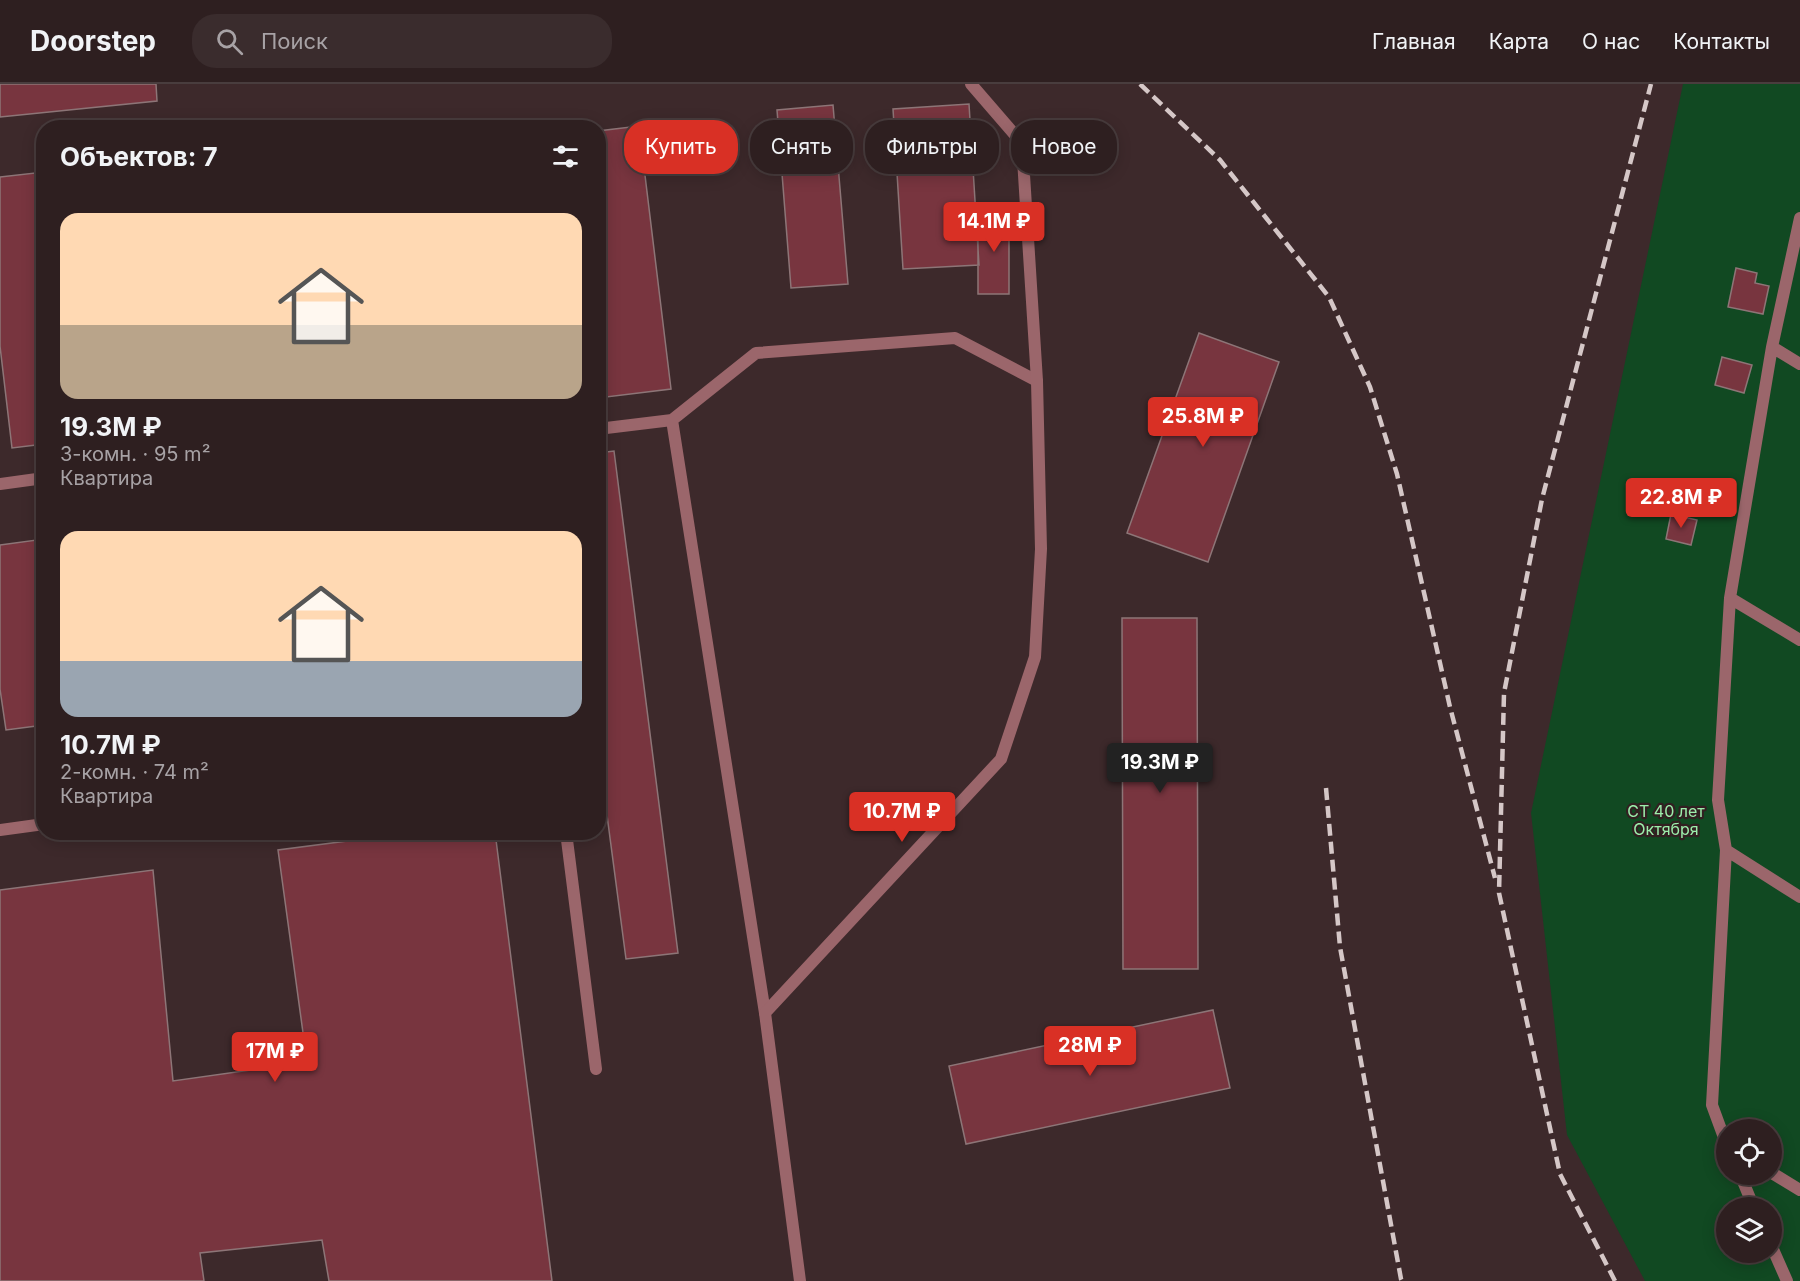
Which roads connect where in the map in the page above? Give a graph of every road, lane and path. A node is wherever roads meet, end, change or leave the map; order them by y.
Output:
1 (971, 84) edge
2 (1800, 218) edge
3 (1772, 347) junction
4 (1800, 363) edge
5 (1037, 381) junction
6 (672, 420) junction
7 (606, 428) edge
8 (36, 479) edge
9 (0, 484) edge
10 (1730, 598) junction
11 (1800, 640) edge
12 (36, 825) edge
13 (0, 830) edge
14 (567, 840) edge
15 (1726, 850) junction
16 (1800, 897) edge
17 (765, 1013) junction
18 (596, 1069) dead end
19 (1717, 1119) edge
20 (1782, 1179) edge
21 (1800, 1190) edge
22 (1779, 1263) edge
23 (800, 1281) edge
24 (1786, 1281) edge

1 - 5 street
2 - 3 street
3 - 4 street
3 - 10 street
5 - 6 street
5 - 17 street
6 - 7 street
6 - 17 street
8 - 9 street
10 - 11 street
10 - 15 street
12 - 13 street
14 - 18 street
15 - 16 street
15 - 19 street
17 - 23 street
20 - 21 street
22 - 24 street

